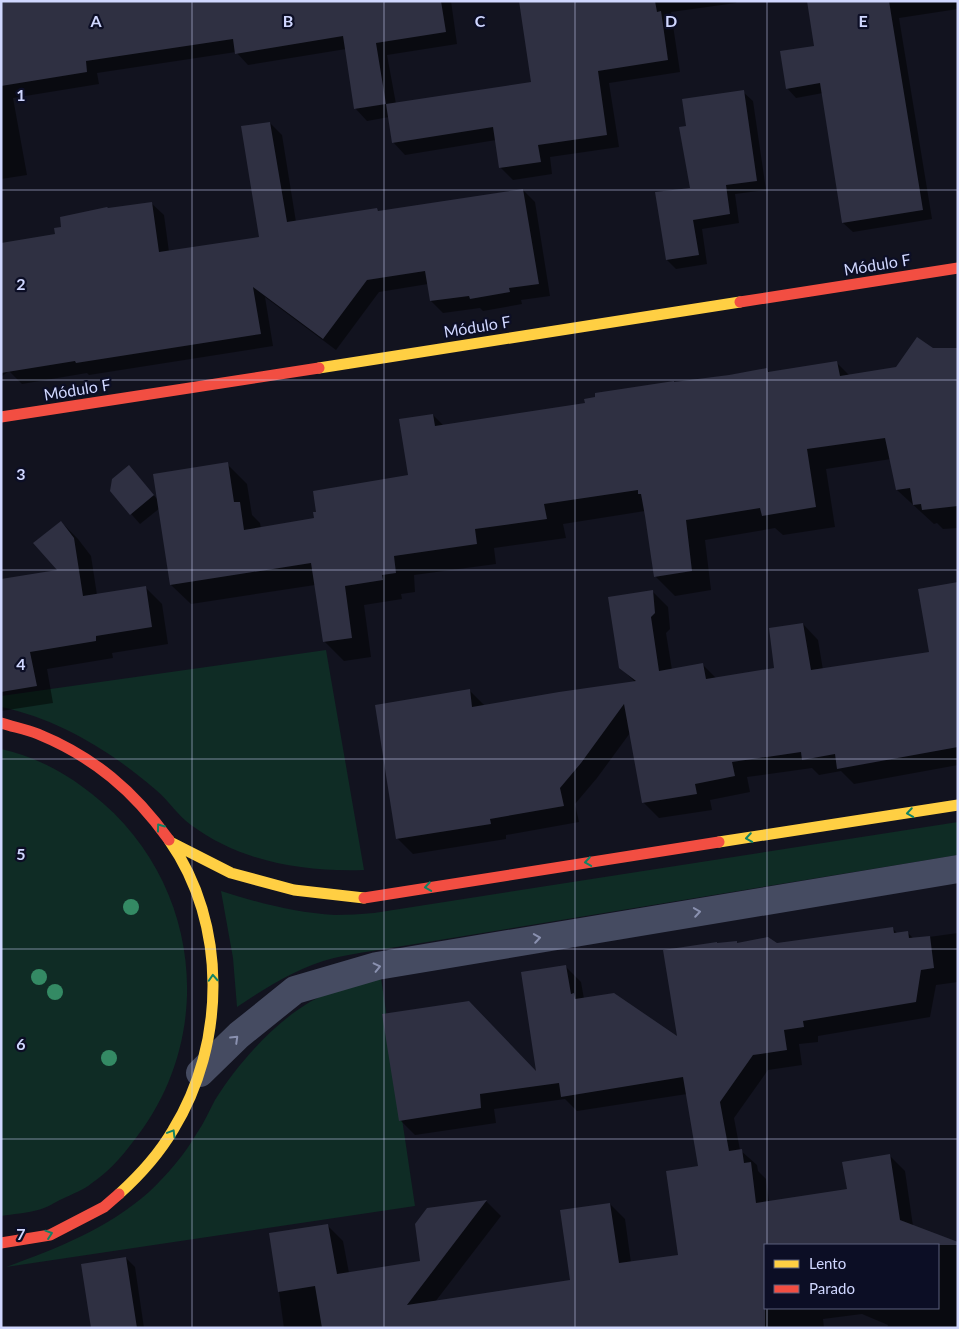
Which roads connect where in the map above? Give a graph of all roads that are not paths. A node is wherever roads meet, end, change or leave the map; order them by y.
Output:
1 (958, 268) edge
2 (1, 417) edge
3 (1, 723) edge
4 (958, 805) edge
5 (172, 843) junction
6 (958, 869) edge
7 (200, 1073) junction
8 (1, 1242) edge

1 - 2 street, Módulo F
5 -> 3 street
4 -> 5 street
7 -> 5 street
7 -> 6 street
8 -> 7 street

